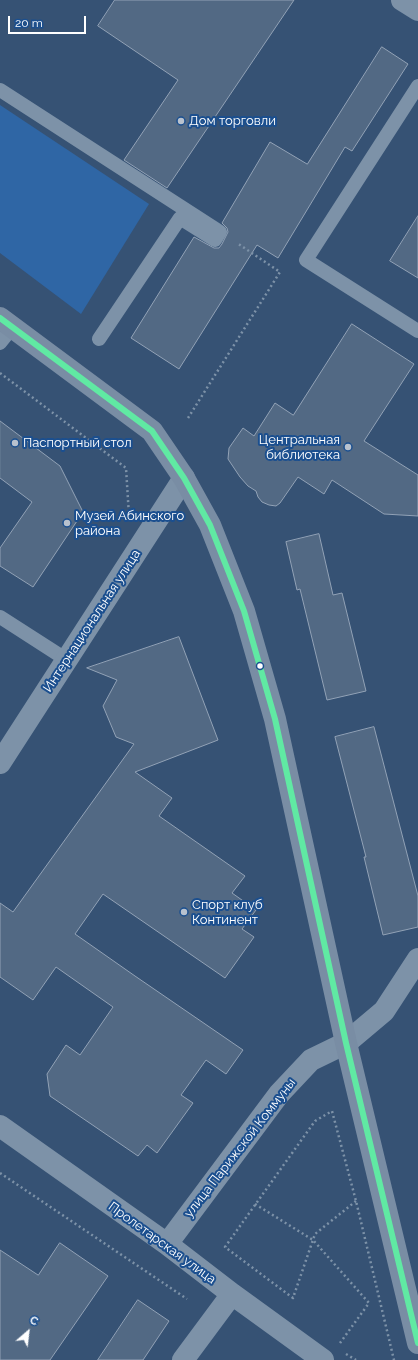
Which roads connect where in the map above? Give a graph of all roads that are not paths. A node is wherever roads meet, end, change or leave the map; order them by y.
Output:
1 (402, 0) edge
2 (418, 10) edge
3 (418, 86) edge
4 (0, 90) edge
5 (4, 330) edge
6 (418, 331) edge
7 (99, 339) dead end
8 (184, 478) junction
9 (0, 617) edge
10 (67, 660) junction
11 (0, 763) edge
12 (418, 959) edge
13 (346, 1043) junction
14 (0, 1126) edge
15 (167, 1244) junction
16 (232, 1294) junction
17 (418, 1343) edge
18 (330, 1354) edge
19 (183, 1360) edge

1 - 2 street
3 - 6 lane
4 - 7 lane
5 - 8 main road
8 - 10 street, Интернациональная улица
8 - 13 main road
9 - 10 lane
10 - 11 street, Интернациональная улица
12 - 13 street, улица Парижской Коммуны
13 - 15 street, улица Парижской Коммуны
13 - 17 main road
14 - 15 street, Пролетарская улица
15 - 16 street, Пролетарская улица
16 - 18 street, Пролетарская улица
16 - 19 street

